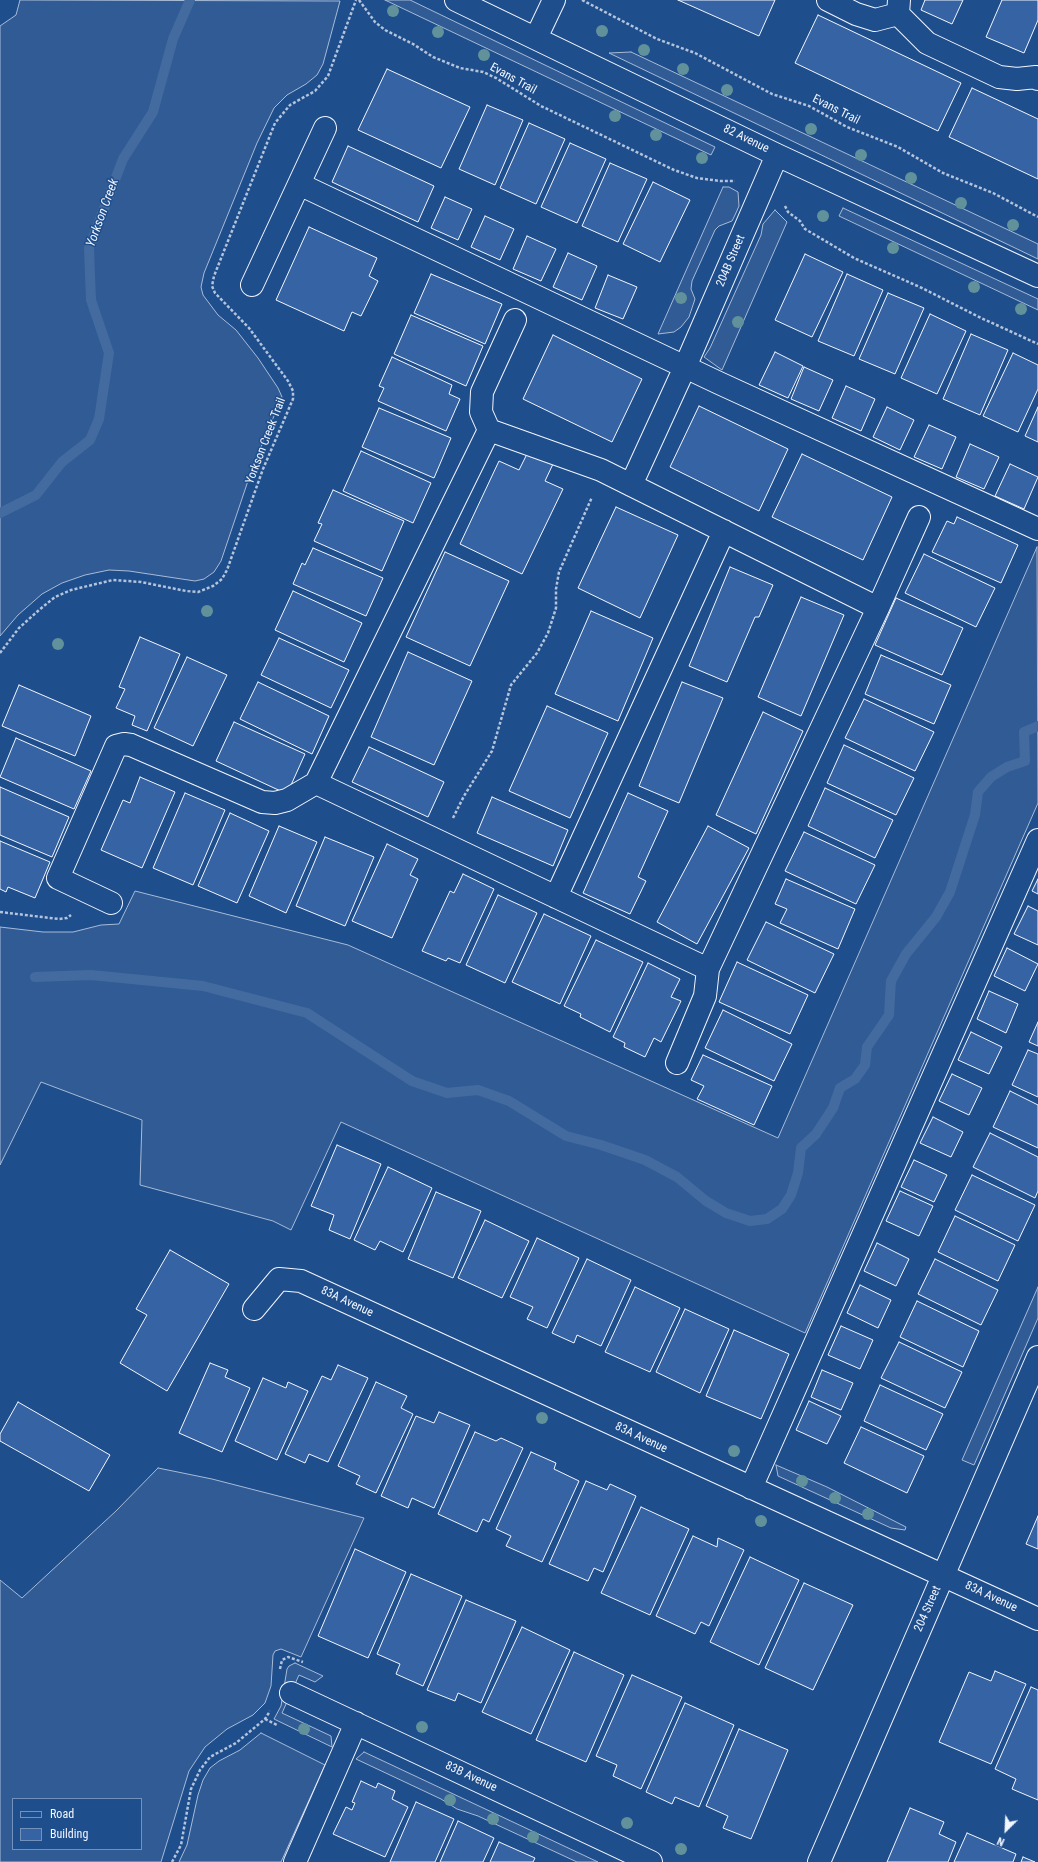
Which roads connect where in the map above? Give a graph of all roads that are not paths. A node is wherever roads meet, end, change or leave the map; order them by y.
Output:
1 (456, 0) edge
2 (554, 0) edge
3 (828, 0) edge
4 (898, 7) edge
5 (536, 38) junction
6 (1037, 76) edge
7 (325, 128) dead end
8 (777, 155) junction
9 (299, 184) junction
10 (1038, 276) edge
11 (252, 285) dead end
12 (514, 320) dead end
13 (685, 367) junction
14 (489, 430) junction
15 (631, 485) junction
16 (919, 517) dead end
17 (1038, 530) edge
18 (724, 531) junction
19 (878, 608) junction
20 (316, 783) junction
21 (1038, 840) edge
22 (556, 897) junction
23 (111, 903) dead end
24 (708, 969) junction
25 (677, 1063) dead end
26 (254, 1309) dead end
27 (1038, 1357) edge
28 (751, 1488) junction
29 (943, 1576) junction
30 (1038, 1619) edge
31 (291, 1693) dead end
32 (356, 1723) junction
33 (295, 1862) edge
34 (651, 1862) edge
35 (819, 1862) edge

1 - 5 street, 82 Avenue
2 - 5 street
3 - 4 street
4 - 6 street
5 - 8 street, 82 Avenue
7 - 9 street
8 - 10 street, 82 Avenue
8 - 13 street, 204B Street
9 - 11 street
9 - 13 street
12 - 14 street
13 - 15 street, 204B Street
13 - 17 street
14 - 15 street
14 - 20 street
15 - 18 street
16 - 19 street
18 - 19 street
18 - 22 street
19 - 24 street
20 - 22 street
20 - 23 street
21 - 28 street
22 - 24 street
24 - 25 street
26 - 28 street, 83A Avenue
27 - 29 street, 204 Street
28 - 29 street, 83A Avenue
29 - 30 street, 83A Avenue
29 - 35 street, 204 Street
31 - 32 street, 83B Avenue
32 - 33 street
32 - 34 street, 83B Avenue

